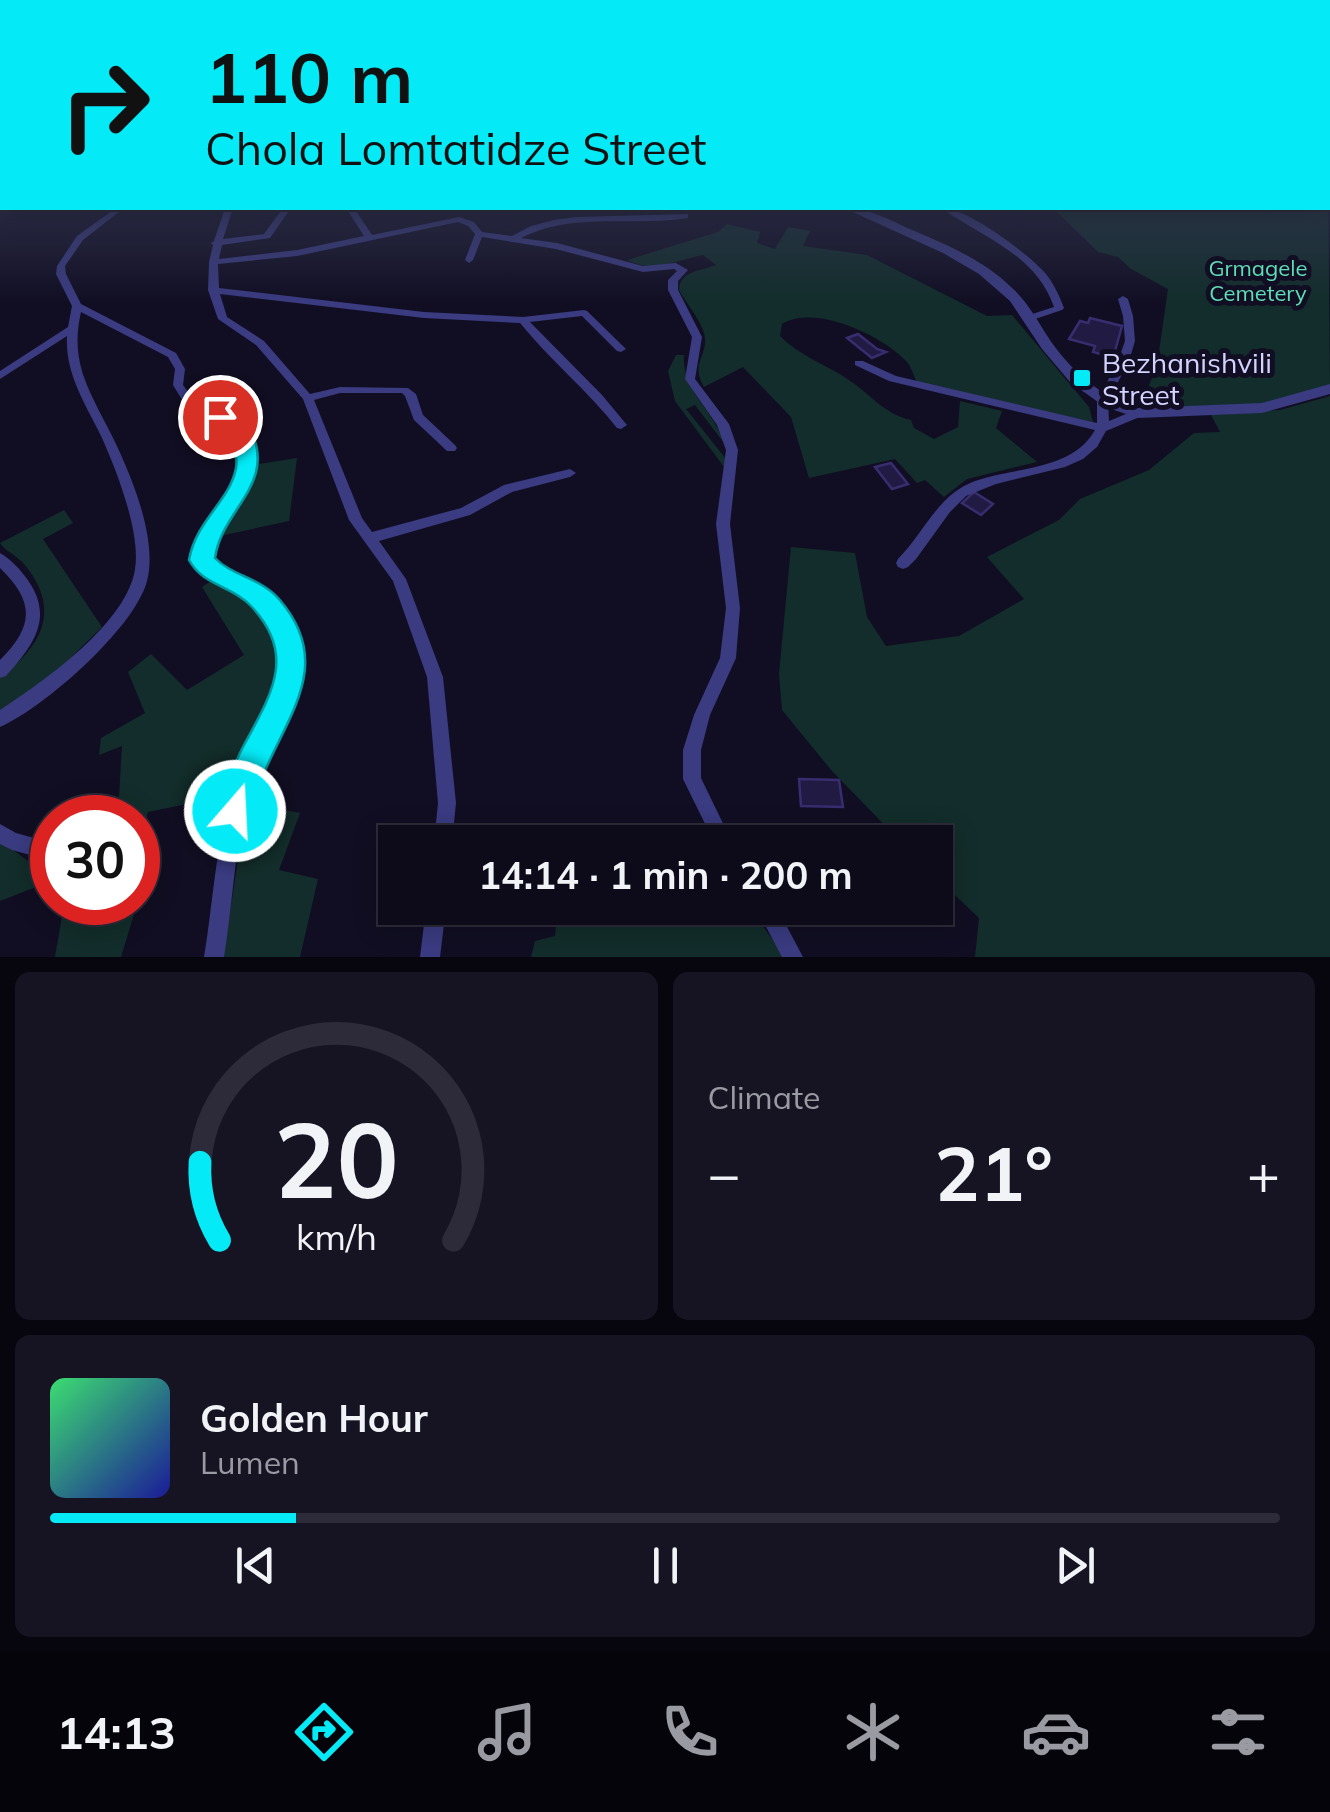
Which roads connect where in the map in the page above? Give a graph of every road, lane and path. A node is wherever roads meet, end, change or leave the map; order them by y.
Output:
1 (111, 215) edge
2 (226, 215) edge
3 (281, 215) edge
4 (354, 215) edge
5 (460, 215) edge
6 (864, 215) edge
7 (957, 215) edge
8 (685, 216) dead end
9 (460, 219) junction
10 (479, 234) junction
11 (515, 238) junction
12 (370, 239) junction
13 (215, 244) junction
14 (469, 260) dead end
15 (213, 262) junction
16 (213, 290) junction
17 (1123, 299) dead end
18 (77, 306) junction
19 (1029, 318) junction
20 (523, 320) junction
21 (70, 329) junction
22 (621, 349) dead end
23 (859, 363) dead end
24 (0, 376) edge
25 (1330, 390) edge
26 (308, 398) junction
27 (1101, 401) junction
28 (1138, 413) junction
29 (621, 425) dead end
30 (1102, 428) junction
31 (451, 448) dead end
32 (570, 473) dead end
33 (369, 538) junction
34 (0, 559) edge
35 (902, 563) dead end
36 (0, 671) edge
37 (0, 720) edge
38 (445, 825) edge
39 (714, 825) edge
40 (0, 833) edge
41 (30, 846) edge
42 (434, 925) edge
43 (775, 925) edge
44 (214, 957) edge
45 (430, 957) edge
46 (793, 957) edge

1 - 18 street
2 - 13 street
3 - 13 street
4 - 12 street
5 - 9 street
6 - 19 street
7 - 19 street
8 - 11 street
9 - 10 street
9 - 12 street
10 - 11 street
10 - 14 street
11 - 39 street
12 - 15 street
13 - 15 street
15 - 16 street
16 - 20 street
16 - 26 street
17 - 27 street
18 - 21 street
18 - 44 street
19 - 27 street
20 - 22 street
20 - 29 street
21 - 24 street
21 - 37 street
23 - 30 street
25 - 28 street
26 - 31 street
26 - 33 street
27 - 28 street
27 - 30 street
28 - 30 street
30 - 35 street
32 - 33 street
33 - 38 street
34 - 36 street
40 - 41 street
42 - 45 street
43 - 46 street

